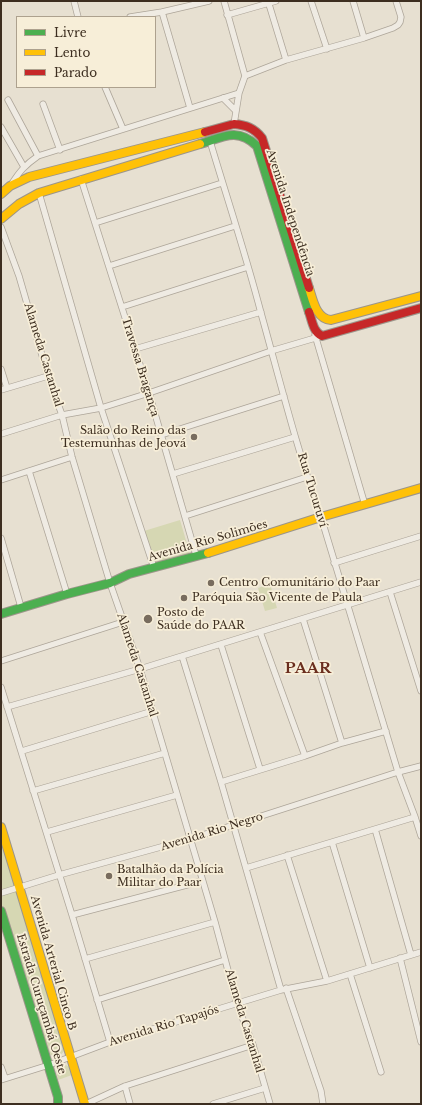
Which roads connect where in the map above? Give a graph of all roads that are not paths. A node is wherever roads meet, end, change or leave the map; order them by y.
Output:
1 (74, 1) edge
2 (209, 1) edge
3 (224, 1) edge
4 (276, 1) edge
5 (311, 1) edge
6 (353, 1) edge
7 (396, 1) edge
8 (268, 2) edge
9 (162, 12) junction
10 (227, 15) junction
11 (78, 16) edge
12 (136, 16) edge
13 (364, 38) junction
14 (327, 49) junction
15 (286, 60) junction
16 (245, 76) junction
17 (105, 88) edge
18 (239, 93) junction
19 (223, 98) junction
20 (8, 100) dead end
21 (43, 104) dead end
22 (190, 108) junction
23 (236, 111) junction
24 (234, 124) junction
25 (1, 127) edge
26 (123, 129) junction
27 (210, 141) junction
28 (60, 150) junction
29 (38, 156) junction
30 (24, 167) junction
31 (81, 179) junction
32 (222, 183) junction
33 (10, 186) junction
34 (39, 193) junction
35 (1, 194) edge
36 (1, 219) edge
37 (95, 223) junction
38 (235, 226) junction
39 (1, 227) edge
40 (109, 266) junction
41 (248, 267) junction
42 (421, 296) edge
43 (122, 307) junction
44 (421, 308) edge
45 (261, 312) junction
46 (319, 337) junction
47 (135, 349) junction
48 (271, 351) junction
49 (1, 369) edge
50 (48, 376) junction
51 (4, 389) edge
52 (149, 393) junction
53 (284, 396) junction
54 (101, 408) junction
55 (62, 415) junction
56 (1, 434) edge
57 (161, 435) junction
58 (296, 437) junction
59 (72, 457) junction
60 (29, 471) junction
61 (173, 474) junction
62 (307, 477) junction
63 (1, 480) edge
64 (421, 488) edge
65 (365, 505) junction
66 (185, 516) junction
67 (321, 517) junction
68 (421, 536) edge
69 (1, 538) edge
70 (196, 555) junction
71 (334, 563) junction
72 (154, 568) junction
73 (421, 582) edge
74 (110, 583) junction
75 (390, 592) junction
76 (67, 594) junction
77 (347, 606) junction
78 (21, 607) junction
79 (1, 614) edge
80 (303, 619) junction
81 (123, 622) junction
82 (260, 632) junction
83 (222, 645) junction
84 (182, 656) junction
85 (1, 661) edge
86 (140, 669) junction
87 (1, 687) edge
88 (421, 691) edge
89 (7, 706) junction
90 (153, 711) junction
91 (386, 731) junction
92 (342, 743) junction
93 (22, 751) junction
94 (165, 753) junction
95 (305, 756) junction
96 (421, 766) edge
97 (260, 769) junction
98 (398, 772) junction
99 (221, 782) junction
100 (33, 791) junction
101 (178, 795) junction
102 (415, 817) junction
103 (234, 826) junction
104 (1, 827) edge
105 (375, 829) junction
106 (47, 832) junction
107 (421, 836) edge
108 (190, 839) junction
109 (332, 842) junction
110 (287, 855) junction
111 (246, 868) junction
112 (59, 875) junction
113 (202, 881) junction
114 (19, 886) junction
115 (1, 893) edge
116 (1, 911) edge
117 (72, 915) junction
118 (215, 922) junction
119 (421, 952) edge
120 (411, 955) junction
121 (400, 958) junction
122 (85, 959) junction
123 (225, 960) junction
124 (370, 968) junction
125 (350, 974) junction
126 (327, 981) junction
127 (283, 989) junction
128 (97, 1000) junction
129 (237, 1004) junction
130 (110, 1042) junction
131 (421, 1042) edge
132 (253, 1045) junction
133 (70, 1056) junction
134 (49, 1065) junction
135 (1, 1068) edge
136 (381, 1072) dead end
137 (3, 1079) edge
138 (125, 1086) junction
139 (265, 1088) junction
140 (225, 1102) edge
141 (58, 1104) edge
142 (85, 1104) edge
143 (130, 1104) edge
144 (212, 1104) edge
145 (270, 1104) edge
146 (323, 1104) edge

1 - 11 street
2 - 9 street
3 - 10 street
4 - 8 street
5 - 14 street
6 - 13 street
7 - 13 street
8 - 10 street
8 - 15 street
9 - 12 street
9 - 22 street
10 - 16 street
13 - 14 street
14 - 15 street
15 - 16 street
16 - 18 street
17 - 26 street
18 - 19 street
18 - 23 street
19 - 22 street
19 - 23 street
20 - 29 street
21 - 28 street
22 - 26 street
23 - 24 street
24 - 33 main road, Avenida Independência
24 - 42 main road, Avenida Independência
25 - 30 street
26 - 28 street
27 - 31 main road, Avenida Independência
27 - 32 street, Rua Tucuruví
27 - 46 main road, Avenida Independência
28 - 29 street
29 - 30 street
30 - 33 street
31 - 34 main road, Avenida Independência
31 - 37 street, Travessa Bragança
32 - 37 street
32 - 38 street, Rua Tucuruví
33 - 35 main road, Avenida Independência
34 - 36 main road, Avenida Independência
34 - 54 street
37 - 40 street, Travessa Bragança
38 - 40 street
38 - 41 street, Rua Tucuruví
39 - 50 street, Alameda Castanhal
40 - 43 street, Travessa Bragança
41 - 43 street
41 - 45 street, Rua Tucuruví
43 - 47 street, Travessa Bragança
44 - 46 main road
45 - 47 street
45 - 48 street, Rua Tucuruví
46 - 48 street
46 - 65 street
47 - 52 street, Travessa Bragança
48 - 52 street
48 - 53 street, Rua Tucuruví
49 - 51 street
50 - 51 street
50 - 55 street, Alameda Castanhal
52 - 54 street
52 - 57 street, Travessa Bragança
53 - 57 street
53 - 58 street, Rua Tucuruví
54 - 55 street
54 - 72 street
55 - 56 street
55 - 59 street, Alameda Castanhal
57 - 61 street, Travessa Bragança
58 - 61 street
58 - 62 street, Rua Tucuruví
59 - 60 street
59 - 74 street, Alameda Castanhal
60 - 63 street
60 - 76 street
61 - 66 street, Travessa Bragança
62 - 66 street
62 - 67 street, Rua Tucuruví
64 - 65 main road, Avenida Rio Solimões
65 - 67 main road, Avenida Rio Solimões
66 - 70 street, Travessa Bragança
67 - 70 main road, Avenida Rio Solimões
67 - 71 street, Rua Tucuruví
68 - 71 street
69 - 78 street
70 - 72 main road, Avenida Rio Solimões
71 - 77 street, Rua Tucuruví
72 - 74 main road, Avenida Rio Solimões
73 - 75 street
74 - 76 main road, Avenida Rio Solimões
74 - 81 street, Alameda Castanhal
75 - 77 street
75 - 88 street
76 - 78 main road, Avenida Rio Solimões
77 - 80 street
77 - 91 street, Rua Tucuruví
78 - 79 main road, Avenida Rio Solimões
80 - 82 street
80 - 92 street
81 - 85 street
81 - 86 street, Alameda Castanhal
82 - 83 street
82 - 95 street
83 - 84 street
83 - 97 street
84 - 86 street
84 - 99 street
86 - 89 street
86 - 90 street, Alameda Castanhal
87 - 89 street
89 - 93 street
90 - 93 street
90 - 94 street, Alameda Castanhal
91 - 92 street
91 - 98 street, Rua Tucuruví
92 - 95 street
93 - 100 street
94 - 100 street
94 - 101 street, Alameda Castanhal
95 - 97 street
96 - 98 street, Avenida Rio Negro
97 - 99 street
98 - 102 street, Rua Tucuruví
98 - 103 street, Avenida Rio Negro
99 - 103 street
100 - 106 street
101 - 106 street
101 - 108 street, Alameda Castanhal
102 - 105 street
102 - 107 street, Rua Tucuruví
103 - 108 street, Avenida Rio Negro
103 - 111 street
104 - 114 main road, Avenida Arterial Cinco B
105 - 109 street
105 - 120 street
106 - 112 street
108 - 112 street, Avenida Rio Negro
108 - 113 street, Alameda Castanhal
109 - 110 street
109 - 124 street
110 - 111 street
110 - 126 street
111 - 127 street
112 - 114 street, Avenida Rio Negro
112 - 117 street
113 - 117 street
113 - 118 street, Alameda Castanhal
114 - 115 street, Avenida Rio Negro
114 - 133 main road, Avenida Arterial Cinco B
116 - 134 main road, Estrada Curuçambá Oeste
117 - 122 street
118 - 122 street
118 - 123 street, Alameda Castanhal
119 - 120 street, Avenida Rio Tapajós
120 - 121 street, Avenida Rio Tapajós
121 - 124 street, Avenida Rio Tapajós
121 - 131 street
122 - 128 street
123 - 128 street
123 - 129 street, Alameda Castanhal
124 - 125 street, Avenida Rio Tapajós
125 - 126 street, Avenida Rio Tapajós
125 - 136 street
126 - 127 street, Avenida Rio Tapajós
127 - 129 street, Avenida Rio Tapajós
127 - 146 street
128 - 130 street
129 - 130 street, Avenida Rio Tapajós
129 - 132 street, Alameda Castanhal
130 - 133 street, Avenida Rio Tapajós
132 - 138 street
132 - 139 street, Alameda Castanhal
133 - 134 street, Avenida Rio Tapajós
133 - 142 main road, Avenida Arterial Cinco B
134 - 137 street, Avenida Rio Tapajós
134 - 141 main road, Estrada Curuçambá Oeste
135 - 137 street
138 - 142 street
138 - 143 street
139 - 140 street
139 - 145 street, Alameda Castanhal
140 - 144 street

